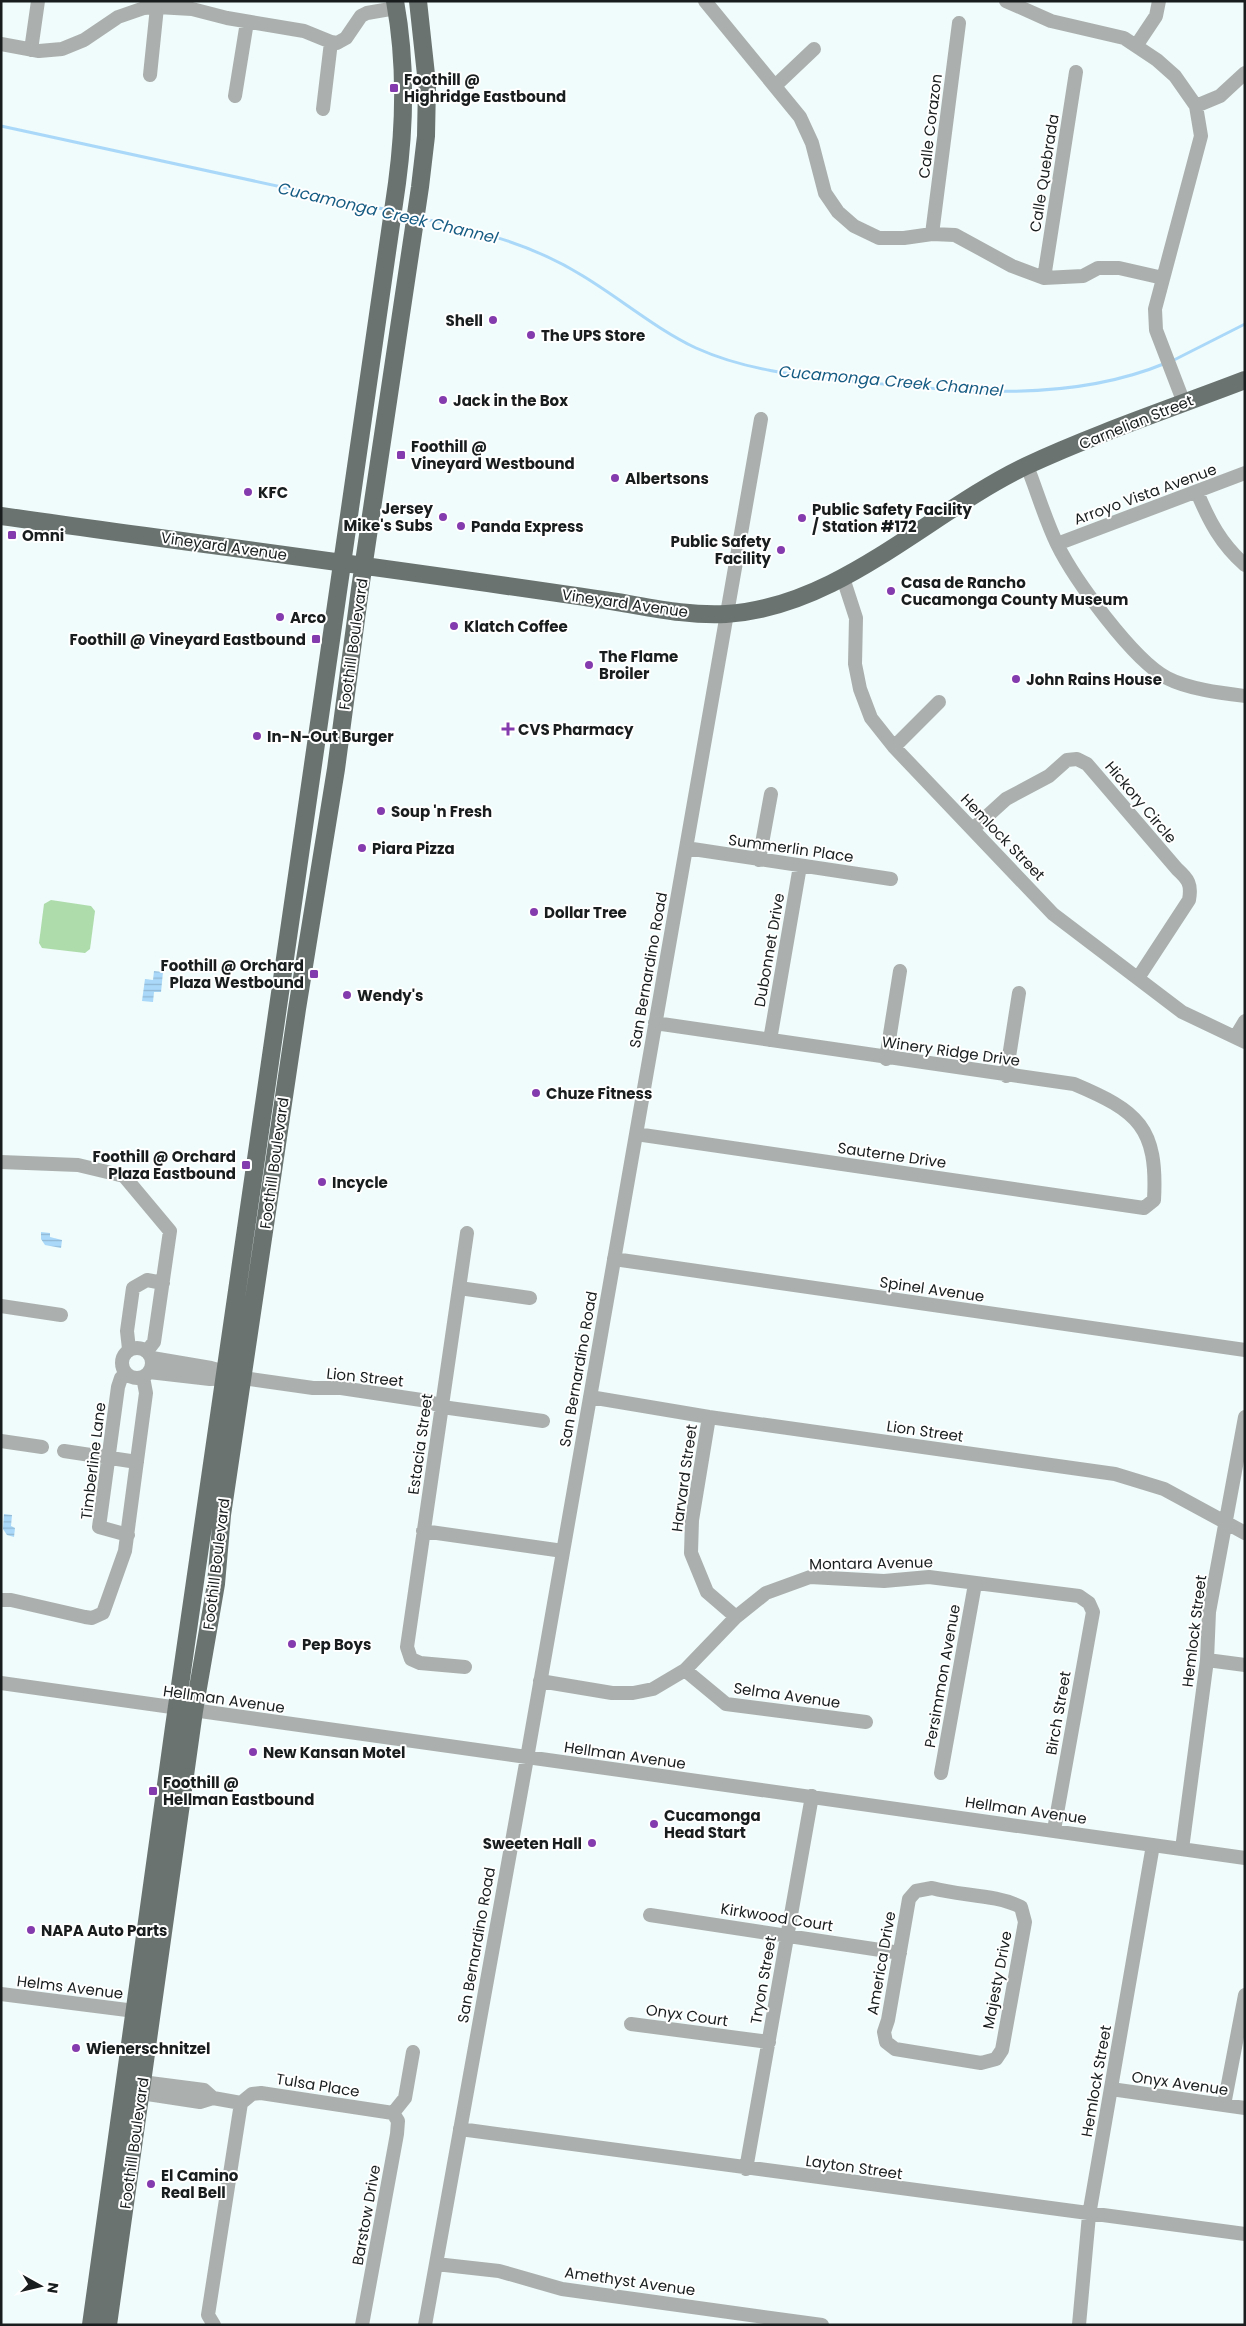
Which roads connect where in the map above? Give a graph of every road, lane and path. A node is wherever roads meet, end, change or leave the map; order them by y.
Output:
1 (38, 1) edge
2 (418, 1) edge
3 (705, 1) edge
4 (1006, 1) edge
5 (1159, 1) edge
6 (396, 5) edge
7 (157, 6) junction
8 (247, 22) junction
9 (960, 23) dead end
10 (331, 42) junction
11 (1, 44) edge
12 (1136, 46) junction
13 (814, 49) dead end
14 (31, 50) junction
15 (1076, 72) dead end
16 (1245, 73) edge
17 (150, 75) dead end
18 (775, 86) junction
19 (235, 96) dead end
20 (1196, 106) junction
21 (323, 109) dead end
22 (932, 234) junction
23 (1044, 278) junction
24 (1163, 278) junction
25 (1245, 380) edge
26 (1184, 403) junction
27 (761, 419) dead end
28 (1027, 466) junction
29 (1245, 474) edge
30 (1197, 492) junction
31 (1, 516) edge
32 (1057, 544) junction
33 (341, 563) junction
34 (364, 565) junction
35 (1245, 565) edge
36 (843, 578) junction
37 (727, 614) junction
38 (1245, 696) edge
39 (940, 702) dead end
40 (894, 747) junction
41 (771, 794) dead end
42 (973, 828) junction
43 (686, 848) junction
44 (759, 860) junction
45 (800, 866) junction
46 (891, 878) dead end
47 (900, 972) dead end
48 (1138, 978) junction
49 (1019, 993) dead end
50 (1245, 1021) edge
51 (656, 1023) junction
52 (1240, 1039) edge
53 (770, 1040) junction
54 (886, 1059) junction
55 (1006, 1076) junction
56 (636, 1134) junction
57 (1, 1162) edge
58 (1144, 1208) joint
59 (467, 1233) dead end
60 (614, 1259) junction
61 (162, 1282) junction
62 (459, 1288) junction
63 (530, 1298) dead end
64 (1, 1306) edge
65 (61, 1315) dead end
66 (129, 1349) junction
67 (1245, 1350) edge
68 (148, 1365) junction
69 (126, 1373) junction
70 (226, 1375) junction
71 (243, 1378) junction
72 (590, 1397) junction
73 (442, 1407) junction
74 (709, 1417) junction
75 (1245, 1417) edge
76 (542, 1421) dead end
77 (1244, 1421) edge
78 (1, 1441) edge
79 (42, 1447) dead end
80 (64, 1451) dead end
81 (108, 1458) junction
82 (136, 1462) junction
83 (1226, 1523) junction
84 (424, 1531) junction
85 (1245, 1533) edge
86 (128, 1535) junction
87 (563, 1551) junction
88 (975, 1584) junction
89 (1, 1600) edge
90 (1089, 1602) joint
91 (736, 1617) junction
92 (1207, 1660) junction
93 (1245, 1666) edge
94 (465, 1667) dead end
95 (685, 1670) junction
96 (540, 1681) junction
97 (1, 1683) edge
98 (185, 1710) junction
99 (866, 1722) dead end
100 (526, 1758) junction
101 (941, 1773) dead end
102 (812, 1796) junction
103 (1054, 1830) junction
104 (1153, 1845) junction
105 (1182, 1849) junction
106 (1245, 1858) edge
107 (916, 1891) joint
108 (650, 1915) dead end
109 (788, 1934) junction
110 (900, 1953) junction
111 (1, 1994) edge
112 (1245, 1995) edge
113 (135, 2011) junction
114 (631, 2024) dead end
115 (769, 2042) junction
116 (886, 2042) joint
117 (412, 2052) dead end
118 (142, 2088) junction
119 (1111, 2089) junction
120 (241, 2103) junction
121 (1224, 2105) junction
122 (1245, 2108) edge
123 (393, 2112) junction
124 (460, 2129) junction
125 (746, 2169) junction
126 (1089, 2215) junction
127 (1245, 2234) edge
128 (436, 2264) junction
129 (782, 2322) edge
130 (213, 2324) edge
131 (91, 2325) edge
132 (108, 2325) edge
133 (362, 2325) edge
134 (424, 2325) edge
135 (822, 2325) edge
136 (1079, 2325) edge

1 - 14 street
2 - 34 main road, Foothill Boulevard
3 - 18 street
4 - 12 street
5 - 12 street
6 - 10 street
6 - 33 main road, Foothill Boulevard
7 - 8 street
7 - 14 street
7 - 17 street
8 - 10 street
8 - 19 street
9 - 22 street, Calle Corazon
10 - 21 street
11 - 14 street
12 - 20 street
13 - 18 street
15 - 23 street, Calle Quebrada
16 - 20 street
18 - 22 street
20 - 24 street
22 - 23 street
23 - 24 street
24 - 26 street
25 - 26 main road, Carnelian Street
26 - 28 main road, Carnelian Street
27 - 37 street, San Bernardino Road
28 - 32 street
28 - 36 main road, Vineyard Avenue
29 - 30 street, Arroyo Vista Avenue
30 - 32 street, Arroyo Vista Avenue
30 - 35 street
31 - 33 main road, Vineyard Avenue
32 - 38 street
33 - 34 main road, Vineyard Avenue
33 - 70 main road, Foothill Boulevard
34 - 37 main road, Vineyard Avenue
34 - 71 main road, Foothill Boulevard
36 - 37 main road, Vineyard Avenue
36 - 40 street, Hemlock Street
37 - 43 street, San Bernardino Road
39 - 40 street
40 - 42 street, Hemlock Street
41 - 44 street
42 - 48 street, Hemlock Street
42 - 48 street, Hickory Circle
43 - 44 street, Summerlin Place
43 - 51 street, San Bernardino Road
44 - 45 street, Summerlin Place
45 - 46 street, Summerlin Place
45 - 53 street, Dubonnet Drive
47 - 54 street
48 - 52 street, Hemlock Street
49 - 55 street
50 - 52 street
51 - 53 street, Winery Ridge Drive
51 - 56 street, San Bernardino Road
53 - 54 street, Winery Ridge Drive
54 - 55 street, Winery Ridge Drive
55 - 58 street, Winery Ridge Drive
56 - 58 street, Sauterne Drive
56 - 60 street, San Bernardino Road
57 - 61 street
59 - 62 street, Estacia Street
60 - 67 street, Spinel Avenue
60 - 72 street, San Bernardino Road
61 - 66 street
61 - 68 street
62 - 63 street
62 - 73 street, Estacia Street
64 - 65 street
66 - 68 street
66 - 69 street, Timberline Lane
68 - 69 street
68 - 70 street
68 - 82 street
69 - 81 street, Timberline Lane
70 - 71 street
70 - 98 main road, Foothill Boulevard
71 - 73 street, Lion Street
71 - 98 main road, Foothill Boulevard
72 - 74 street, Lion Street
72 - 87 street, San Bernardino Road
73 - 76 street, Lion Street
73 - 84 street, Estacia Street
74 - 83 street, Lion Street
74 - 91 street, Harvard Street
75 - 77 street, Hemlock Street
77 - 83 street, Hemlock Street
78 - 79 street
80 - 81 street
81 - 82 street
81 - 86 street, Timberline Lane
82 - 86 street
83 - 85 street, Lion Street
83 - 92 street, Hemlock Street
84 - 87 street
84 - 94 street, Estacia Street
86 - 89 street
87 - 96 street, San Bernardino Road
88 - 90 street, Montara Avenue
88 - 91 street, Montara Avenue
88 - 101 street, Persimmon Avenue
90 - 103 street, Birch Street
91 - 95 street, Montara Avenue
92 - 93 street
92 - 105 street, Hemlock Street
95 - 96 street, Montara Avenue
95 - 99 street, Selma Avenue
96 - 100 street, San Bernardino Road
97 - 98 street, Hellman Avenue
98 - 100 street, Hellman Avenue
98 - 113 main road, Foothill Boulevard
98 - 118 main road, Foothill Boulevard
100 - 102 street, Hellman Avenue
100 - 124 street, San Bernardino Road
102 - 103 street, Hellman Avenue
102 - 109 street, Tryon Street
103 - 104 street, Hellman Avenue
104 - 105 street, Hellman Avenue
104 - 119 street, Hemlock Street
105 - 106 street, Hellman Avenue
107 - 110 street, America Drive
107 - 116 street, Majesty Drive
108 - 109 street, Kirkwood Court
109 - 110 street, Kirkwood Court
109 - 115 street, Tryon Street
110 - 116 street, America Drive
111 - 113 street, Helms Avenue
112 - 121 street
113 - 131 main road, Foothill Boulevard
114 - 115 street, Onyx Court
115 - 125 street, Tryon Street
117 - 123 street
118 - 120 street
118 - 132 main road, Foothill Boulevard
119 - 121 street, Onyx Avenue
119 - 126 street, Hemlock Street
120 - 123 street, Tulsa Place
120 - 130 street
121 - 122 street, Onyx Avenue
123 - 133 street, Barstow Drive
124 - 125 street, Layton Street
124 - 128 street, San Bernardino Road
125 - 126 street, Layton Street
126 - 127 street, Layton Street
126 - 136 street, Hemlock Street
128 - 129 street, Amethyst Avenue
128 - 134 street, San Bernardino Road
129 - 135 street, Amethyst Avenue

